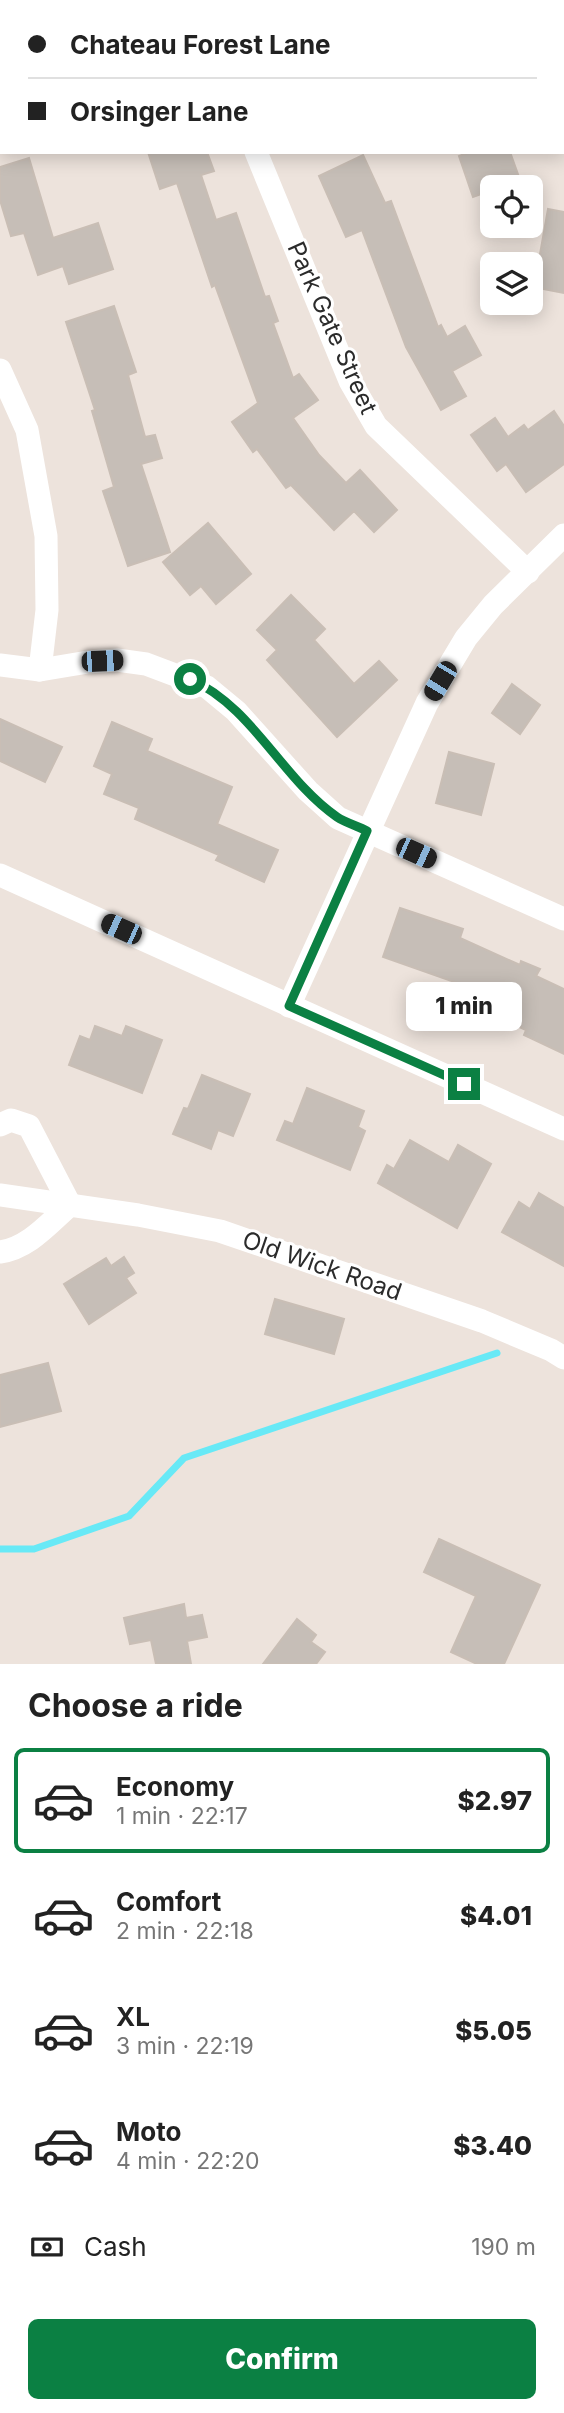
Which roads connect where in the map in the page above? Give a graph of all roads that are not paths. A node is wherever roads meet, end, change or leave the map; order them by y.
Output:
1 (257, 154) edge
2 (0, 370) edge
3 (564, 535) edge
4 (528, 572) junction
5 (0, 665) edge
6 (40, 670) junction
7 (367, 831) junction
8 (0, 875) edge
9 (564, 919) edge
10 (289, 1006) junction
11 (0, 1125) edge
12 (564, 1129) edge
13 (0, 1195) edge
14 (70, 1205) junction
15 (0, 1252) edge
16 (564, 1359) edge

1 - 4 street, Park Gate Street
2 - 6 street
3 - 4 street
4 - 7 street
5 - 6 street
6 - 7 street
7 - 9 street
7 - 10 street
8 - 10 street
10 - 12 street
11 - 14 street
13 - 14 street, Old Wick Road
14 - 15 street
14 - 16 street, Old Wick Road

